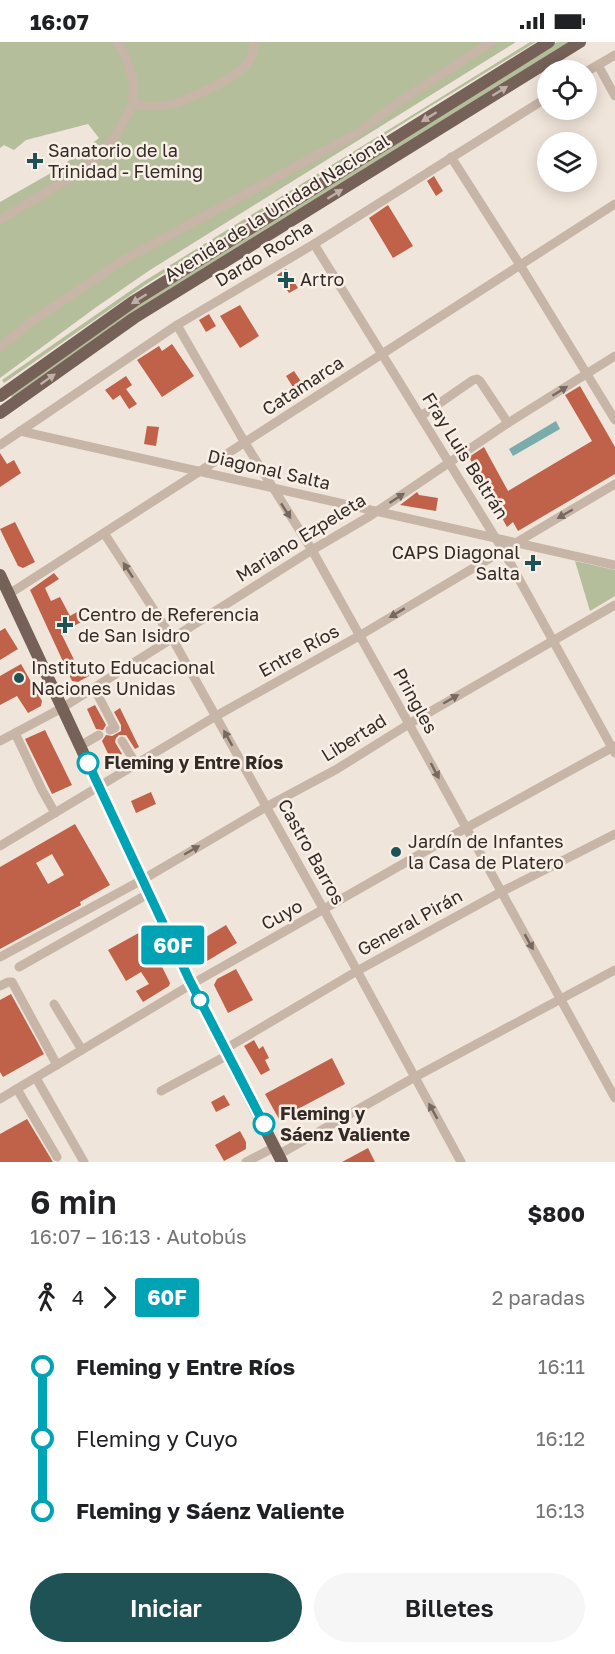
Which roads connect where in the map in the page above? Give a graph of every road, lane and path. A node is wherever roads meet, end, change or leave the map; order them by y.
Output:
1 (117, 42) edge
2 (255, 42) edge
3 (491, 42) edge
4 (549, 42) edge
5 (580, 42) edge
6 (615, 55) edge
7 (598, 65) joint
8 (615, 96) edge
9 (133, 104) junction
10 (537, 104) edge
11 (451, 157) junction
12 (615, 204) edge
13 (0, 220) edge
14 (314, 244) junction
15 (520, 265) junction
16 (177, 325) junction
17 (0, 346) edge
18 (382, 354) junction
19 (615, 356) edge
20 (588, 373) junction
21 (0, 396) edge
22 (0, 413) edge
23 (421, 416) junction
24 (615, 420) edge
25 (508, 423) junction
26 (21, 431) junction
27 (245, 443) junction
28 (0, 445) edge
29 (449, 464) junction
30 (200, 472) junction
31 (615, 484) edge
32 (272, 488) junction
33 (376, 511) junction
34 (104, 533) junction
35 (495, 538) junction
36 (515, 543) junction
37 (312, 550) junction
38 (503, 550) junction
39 (615, 565) edge
40 (0, 575) edge
41 (9, 594) junction
42 (615, 605) edge
43 (359, 636) junction
44 (172, 638) junction
45 (553, 642) junction
46 (94, 688) junction
47 (62, 708) junction
48 (216, 716) junction
49 (409, 724) junction
50 (114, 730) dead end
51 (15, 733) junction
52 (99, 735) dead end
53 (0, 741) edge
54 (122, 741) dead end
55 (80, 746) junction
56 (614, 749) edge
57 (136, 764) junction
58 (99, 786) junction
59 (266, 807) junction
60 (55, 813) junction
61 (466, 828) junction
62 (615, 834) edge
63 (0, 846) edge
64 (142, 880) junction
65 (501, 892) junction
66 (148, 894) junction
67 (324, 910) junction
68 (0, 957) edge
69 (19, 967) dead end
70 (615, 969) edge
71 (357, 971) junction
72 (192, 984) junction
73 (0, 987) edge
74 (561, 999) junction
75 (54, 1004) dead end
76 (82, 1050) junction
77 (227, 1052) junction
78 (57, 1065) junction
79 (414, 1077) junction
80 (36, 1078) junction
81 (17, 1089) junction
82 (161, 1091) dead end
83 (615, 1098) edge
84 (0, 1099) edge
85 (278, 1154) edge
86 (57, 1157) dead end
87 (84, 1162) edge
88 (246, 1162) edge
89 (461, 1162) edge

1 - 9 street
2 - 9 street
3 - 17 street
4 -> 21 main road, Avenida de la Unidad Nacional
22 -> 5 main road, Avenida de la Unidad Nacional
6 - 7 street
7 - 8 street
9 - 13 street
10 - 11 street, Dardo Rocha
11 - 14 street, Dardo Rocha
11 - 15 street
12 - 15 street, Catamarca
14 - 16 street, Dardo Rocha
14 - 18 street, Fray Luis Beltrán
15 - 18 street, Catamarca
15 - 20 street
16 - 26 street, Dardo Rocha
16 - 27 street, Pringles
18 - 23 street, Fray Luis Beltrán
18 - 27 street, Catamarca
19 - 20 street, Mariano Ezpeleta
20 - 24 street
25 -> 20 street, Mariano Ezpeleta
23 - 25 street
23 - 29 street, Fray Luis Beltrán
25 - 29 street, Mariano Ezpeleta
26 - 28 street, Dardo Rocha
26 - 30 street, Diagonal Salta
27 - 30 street, Catamarca
27 - 32 street, Pringles
33 -> 29 street, Mariano Ezpeleta
29 - 35 street, Fray Luis Beltrán
30 - 32 street, Diagonal Salta
30 - 34 street, Catamarca
31 -> 36 street, Entre Ríos
32 - 33 street, Diagonal Salta
32 -> 37 street, Pringles
33 - 35 street, Diagonal Salta
33 - 37 street, Mariano Ezpeleta
34 - 41 street, Catamarca
44 -> 34 street, Castro Barros
35 - 36 street, Diagonal Salta
35 - 38 street, Fray Luis Beltrán
36 - 38 street, Entre Ríos
36 - 39 street, Diagonal Salta
37 - 43 street, Pringles
37 - 44 street, Mariano Ezpeleta
38 -> 43 street, Entre Ríos
38 - 45 street, Fray Luis Beltrán
40 - 41 main road
41 - 47 main road
42 - 45 street, Libertad
43 - 48 street, Entre Ríos
43 - 49 street, Pringles
44 - 46 street, Mariano Ezpeleta
44 - 48 street, Castro Barros
49 -> 45 street, Libertad
45 - 56 street, Fray Luis Beltrán
46 - 47 street, Mariano Ezpeleta
46 - 50 street
47 - 51 street, Mariano Ezpeleta
47 - 55 main road
48 - 57 street, Entre Ríos
59 -> 48 street, Castro Barros
49 - 59 street, Libertad
49 -> 61 street, Pringles
51 - 53 street, Mariano Ezpeleta
51 - 60 street
52 - 55 street
54 - 57 street
55 - 58 main road
56 - 61 street, Cuyo
57 - 58 street, Entre Ríos
58 - 60 street, Entre Ríos
58 - 64 main road
64 -> 59 street, Libertad
59 - 67 street, Castro Barros
60 - 63 street, Entre Ríos
61 - 65 street, Pringles
61 - 67 street, Cuyo
62 - 65 street, General Pirán
64 - 66 main road
64 - 68 street, Libertad
65 - 71 street, General Pirán
65 -> 74 street, Pringles
66 - 69 street
66 - 72 main road
67 - 71 street, Castro Barros
67 - 72 street, Cuyo
70 - 74 street
71 - 77 street, General Pirán
71 - 79 street, Castro Barros
72 - 76 street, Cuyo
72 - 77 main road
73 - 78 street
74 - 79 street
74 - 83 street, Pringles
75 - 76 street
76 - 78 street, Cuyo
77 - 82 street, General Pirán
77 - 85 main road
78 - 80 street, Cuyo
79 - 85 street
89 -> 79 street, Castro Barros
80 - 81 street, Cuyo
80 - 87 street
81 - 84 street, Cuyo
81 - 86 street
85 - 88 street

